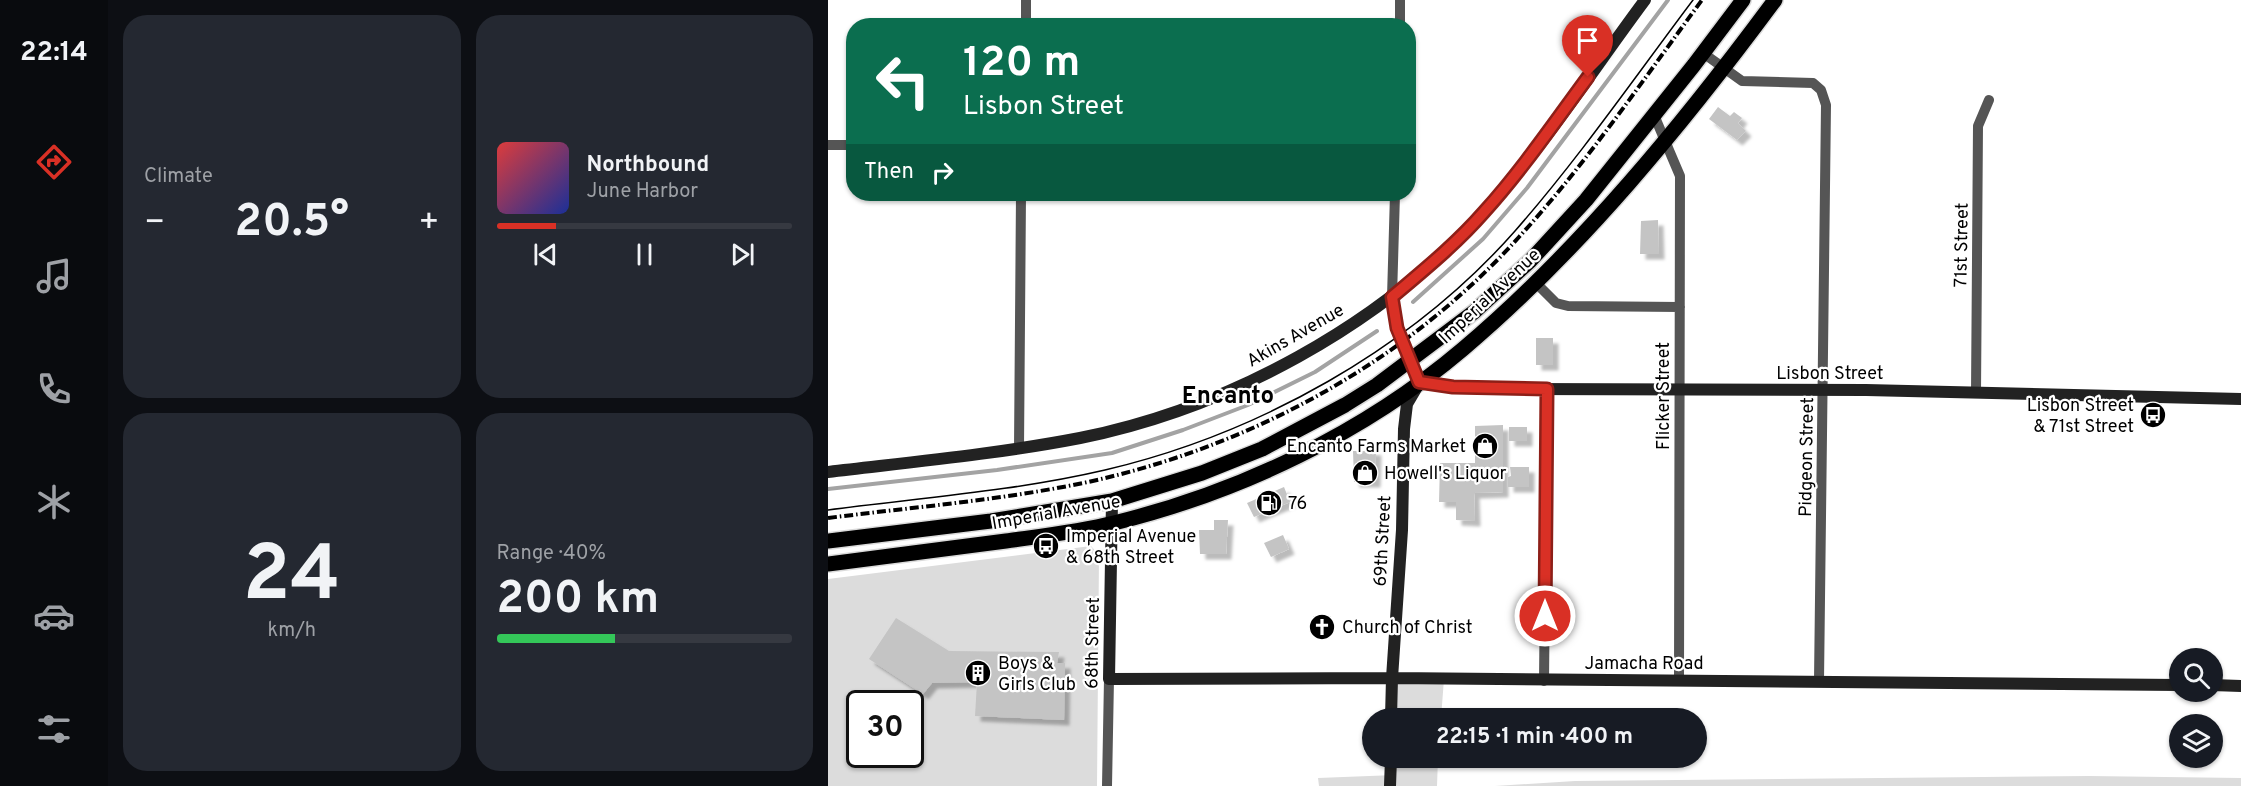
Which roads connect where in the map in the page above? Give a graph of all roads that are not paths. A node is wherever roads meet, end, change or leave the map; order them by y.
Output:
1 (1026, 0) edge
2 (1400, 0) edge
3 (1645, 0) edge
4 (1743, 0) edge
5 (1774, 0) edge
6 (1026, 18) edge
7 (1400, 18) edge
8 (1703, 53) junction
9 (1723, 70) junction
10 (1989, 100) dead end
11 (1654, 116) junction
12 (1664, 139) junction
13 (828, 145) edge
14 (846, 145) edge
15 (1021, 201) edge
16 (1395, 201) edge
17 (1535, 282) junction
18 (1392, 297) junction
19 (1680, 308) junction
20 (1410, 361) junction
21 (1419, 382) junction
22 (1547, 389) junction
23 (1679, 390) junction
24 (1824, 392) junction
25 (1976, 393) junction
26 (2241, 399) edge
27 (1019, 448) junction
28 (828, 472) edge
29 (1112, 501) junction
30 (1112, 524) junction
31 (828, 541) edge
32 (828, 564) edge
33 (1392, 678) junction
34 (1109, 679) junction
35 (1544, 681) junction
36 (1679, 681) junction
37 (1819, 681) junction
38 (2169, 685) edge
39 (2223, 685) edge
40 (2241, 686) edge
41 (1391, 708) edge
42 (1391, 768) edge
43 (1107, 786) edge
44 (1390, 786) edge

1 - 6 street
2 - 7 street
3 - 18 street, Akins Avenue
4 - 8 main road, Imperial Avenue
5 - 9 main road, Imperial Avenue
8 - 9 street
8 - 11 main road, Imperial Avenue
9 - 12 main road, Imperial Avenue
9 - 24 street, Pidgeon Street
10 - 25 street, 71st Street
11 - 12 street, Flicker Street
11 - 20 main road, Imperial Avenue
12 - 17 main road, Imperial Avenue
12 - 19 street, Flicker Street
13 - 14 street
15 - 27 street
16 - 18 street
17 - 19 street
17 - 21 main road, Imperial Avenue
18 - 20 street
18 - 27 street, Akins Avenue
19 - 23 street, Flicker Street
20 - 21 street
20 - 29 main road, Imperial Avenue
21 - 22 street, Lisbon Street
21 - 30 main road, Imperial Avenue
21 - 33 street, 69th Street
22 - 23 street, Lisbon Street
22 - 35 street
23 - 24 street, Lisbon Street
23 - 36 street, Flicker Street
24 - 25 street, Lisbon Street
24 - 37 street, Pidgeon Street
25 - 26 street, Lisbon Street
27 - 28 street, Akins Avenue
29 - 30 street, 68th Street
29 - 31 main road, Imperial Avenue
30 - 32 main road, Imperial Avenue
30 - 34 street, 68th Street
33 - 34 street, Jamacha Road
33 - 35 street, Jamacha Road
33 - 41 street, 69th Street
34 - 43 street, 68th Street
35 - 36 street, Jamacha Road
36 - 37 street, Jamacha Road
37 - 38 street, Jamacha Road
39 - 40 street
42 - 44 street

